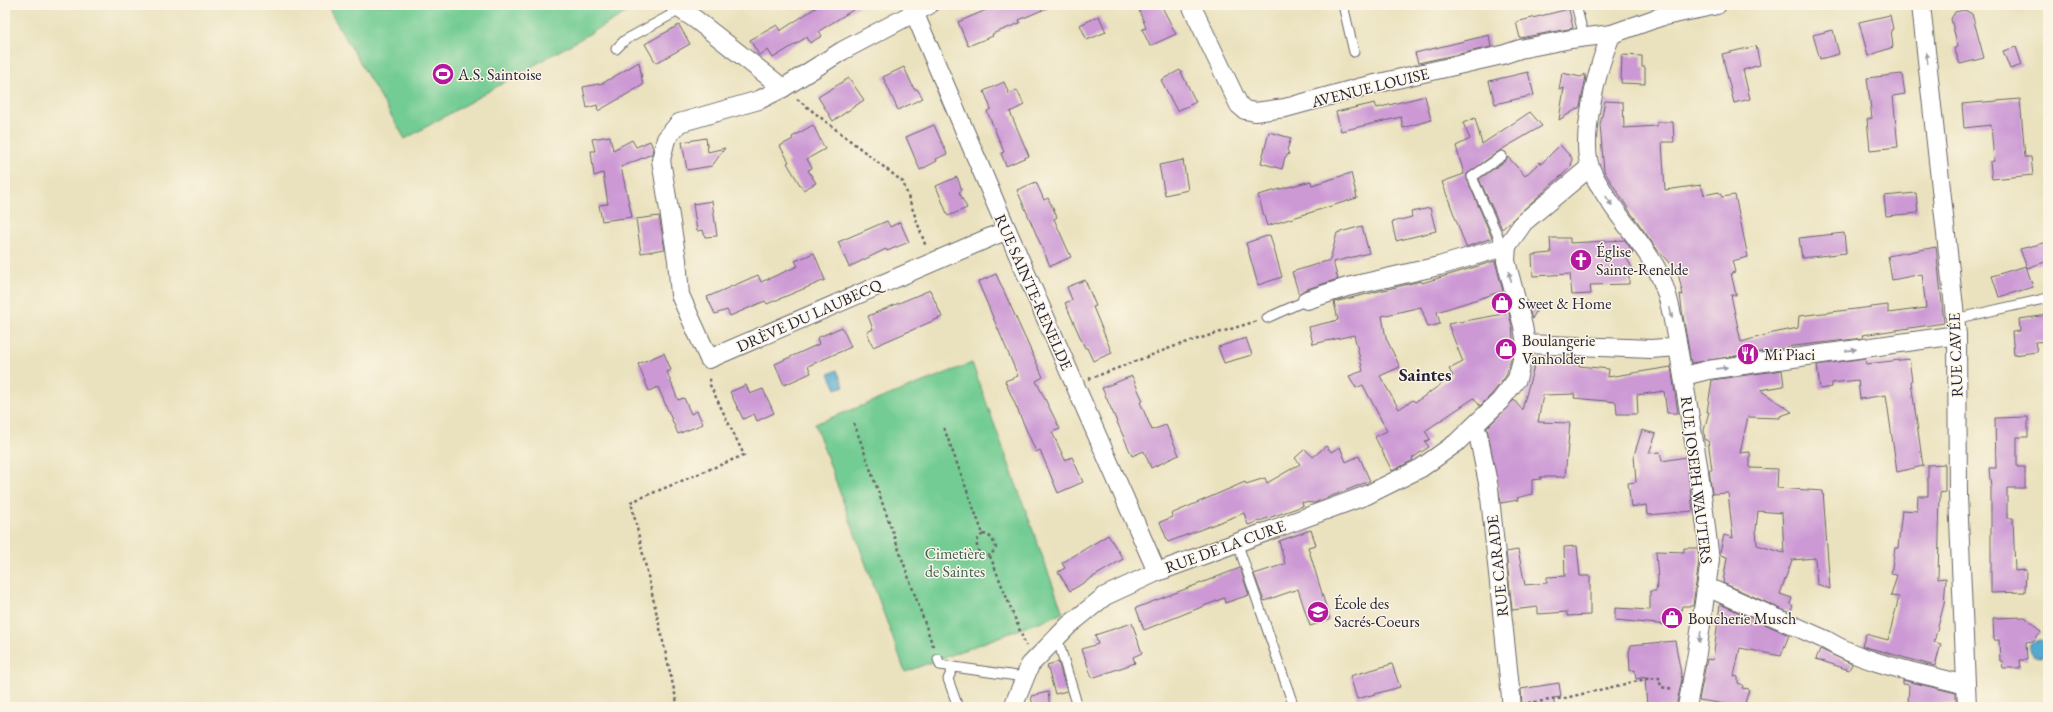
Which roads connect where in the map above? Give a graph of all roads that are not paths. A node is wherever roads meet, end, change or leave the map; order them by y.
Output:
1 (1191, 5) edge
2 (1343, 5) edge
3 (1576, 5) edge
4 (1717, 5) edge
5 (1921, 5) edge
6 (677, 8) edge
7 (922, 8) edge
8 (1612, 34) junction
9 (1584, 37) junction
10 (616, 49) dead end
11 (1354, 52) dead end
12 (783, 88) junction
13 (1502, 156) dead end
14 (1590, 167) junction
15 (1007, 230) junction
16 (1504, 247) junction
17 (2048, 298) edge
18 (1306, 300) joint
19 (1267, 318) road end
20 (1956, 327) junction
21 (1526, 344) junction
22 (1678, 348) junction
23 (1684, 376) junction
24 (1473, 426) junction
25 (1237, 542) junction
26 (1157, 572) junction
27 (1706, 587) junction
28 (1054, 640) junction
29 (938, 660) road end
30 (953, 668) junction
31 (1024, 677) junction
32 (1966, 685) junction
33 (1689, 699) edge
34 (1512, 706) edge
35 (958, 707) edge
36 (1013, 707) edge
37 (1078, 707) edge
38 (1294, 707) edge
39 (1967, 707) edge

1 - 9 street, AVENUE LOUISE
2 - 11 lane
3 - 9 lane
4 - 8 street, AVENUE LOUISE
20 -> 5 street, RUE CAVÉE
6 - 10 lane
6 - 12 street
7 - 12 street
7 - 15 street, RUE SAINTE-RENELDE
8 - 9 street, AVENUE LOUISE
8 - 14 street, RUE JOSEPH WAUTERS
12 - 15 street, DRÈVE DU LAUBECQ
13 - 16 lane
14 - 16 street
14 -> 22 street, RUE JOSEPH WAUTERS
15 - 26 street, RUE SAINTE-RENELDE
16 - 18 street
21 -> 16 street
17 - 20 lane
18 - 19 lane
23 -> 20 street
20 - 32 street, RUE CAVÉE
21 - 22 street
21 - 24 street, RUE DE LA CURE
22 - 23 street, RUE JOSEPH WAUTERS
23 - 27 street, RUE JOSEPH WAUTERS
24 - 25 street, RUE DE LA CURE
24 - 34 street, RUE CARADE
25 - 26 street, RUE DE LA CURE
25 - 38 lane
26 - 28 street, RUE DE LA CURE
27 - 32 street
27 -> 33 street, RUE JOSEPH WAUTERS
28 - 31 street, RUE DE LA CURE
28 - 37 lane
29 - 30 lane
30 - 31 lane
30 - 35 lane
31 - 36 street, RUE DE LA CURE
32 - 39 street, RUE CAVÉE

